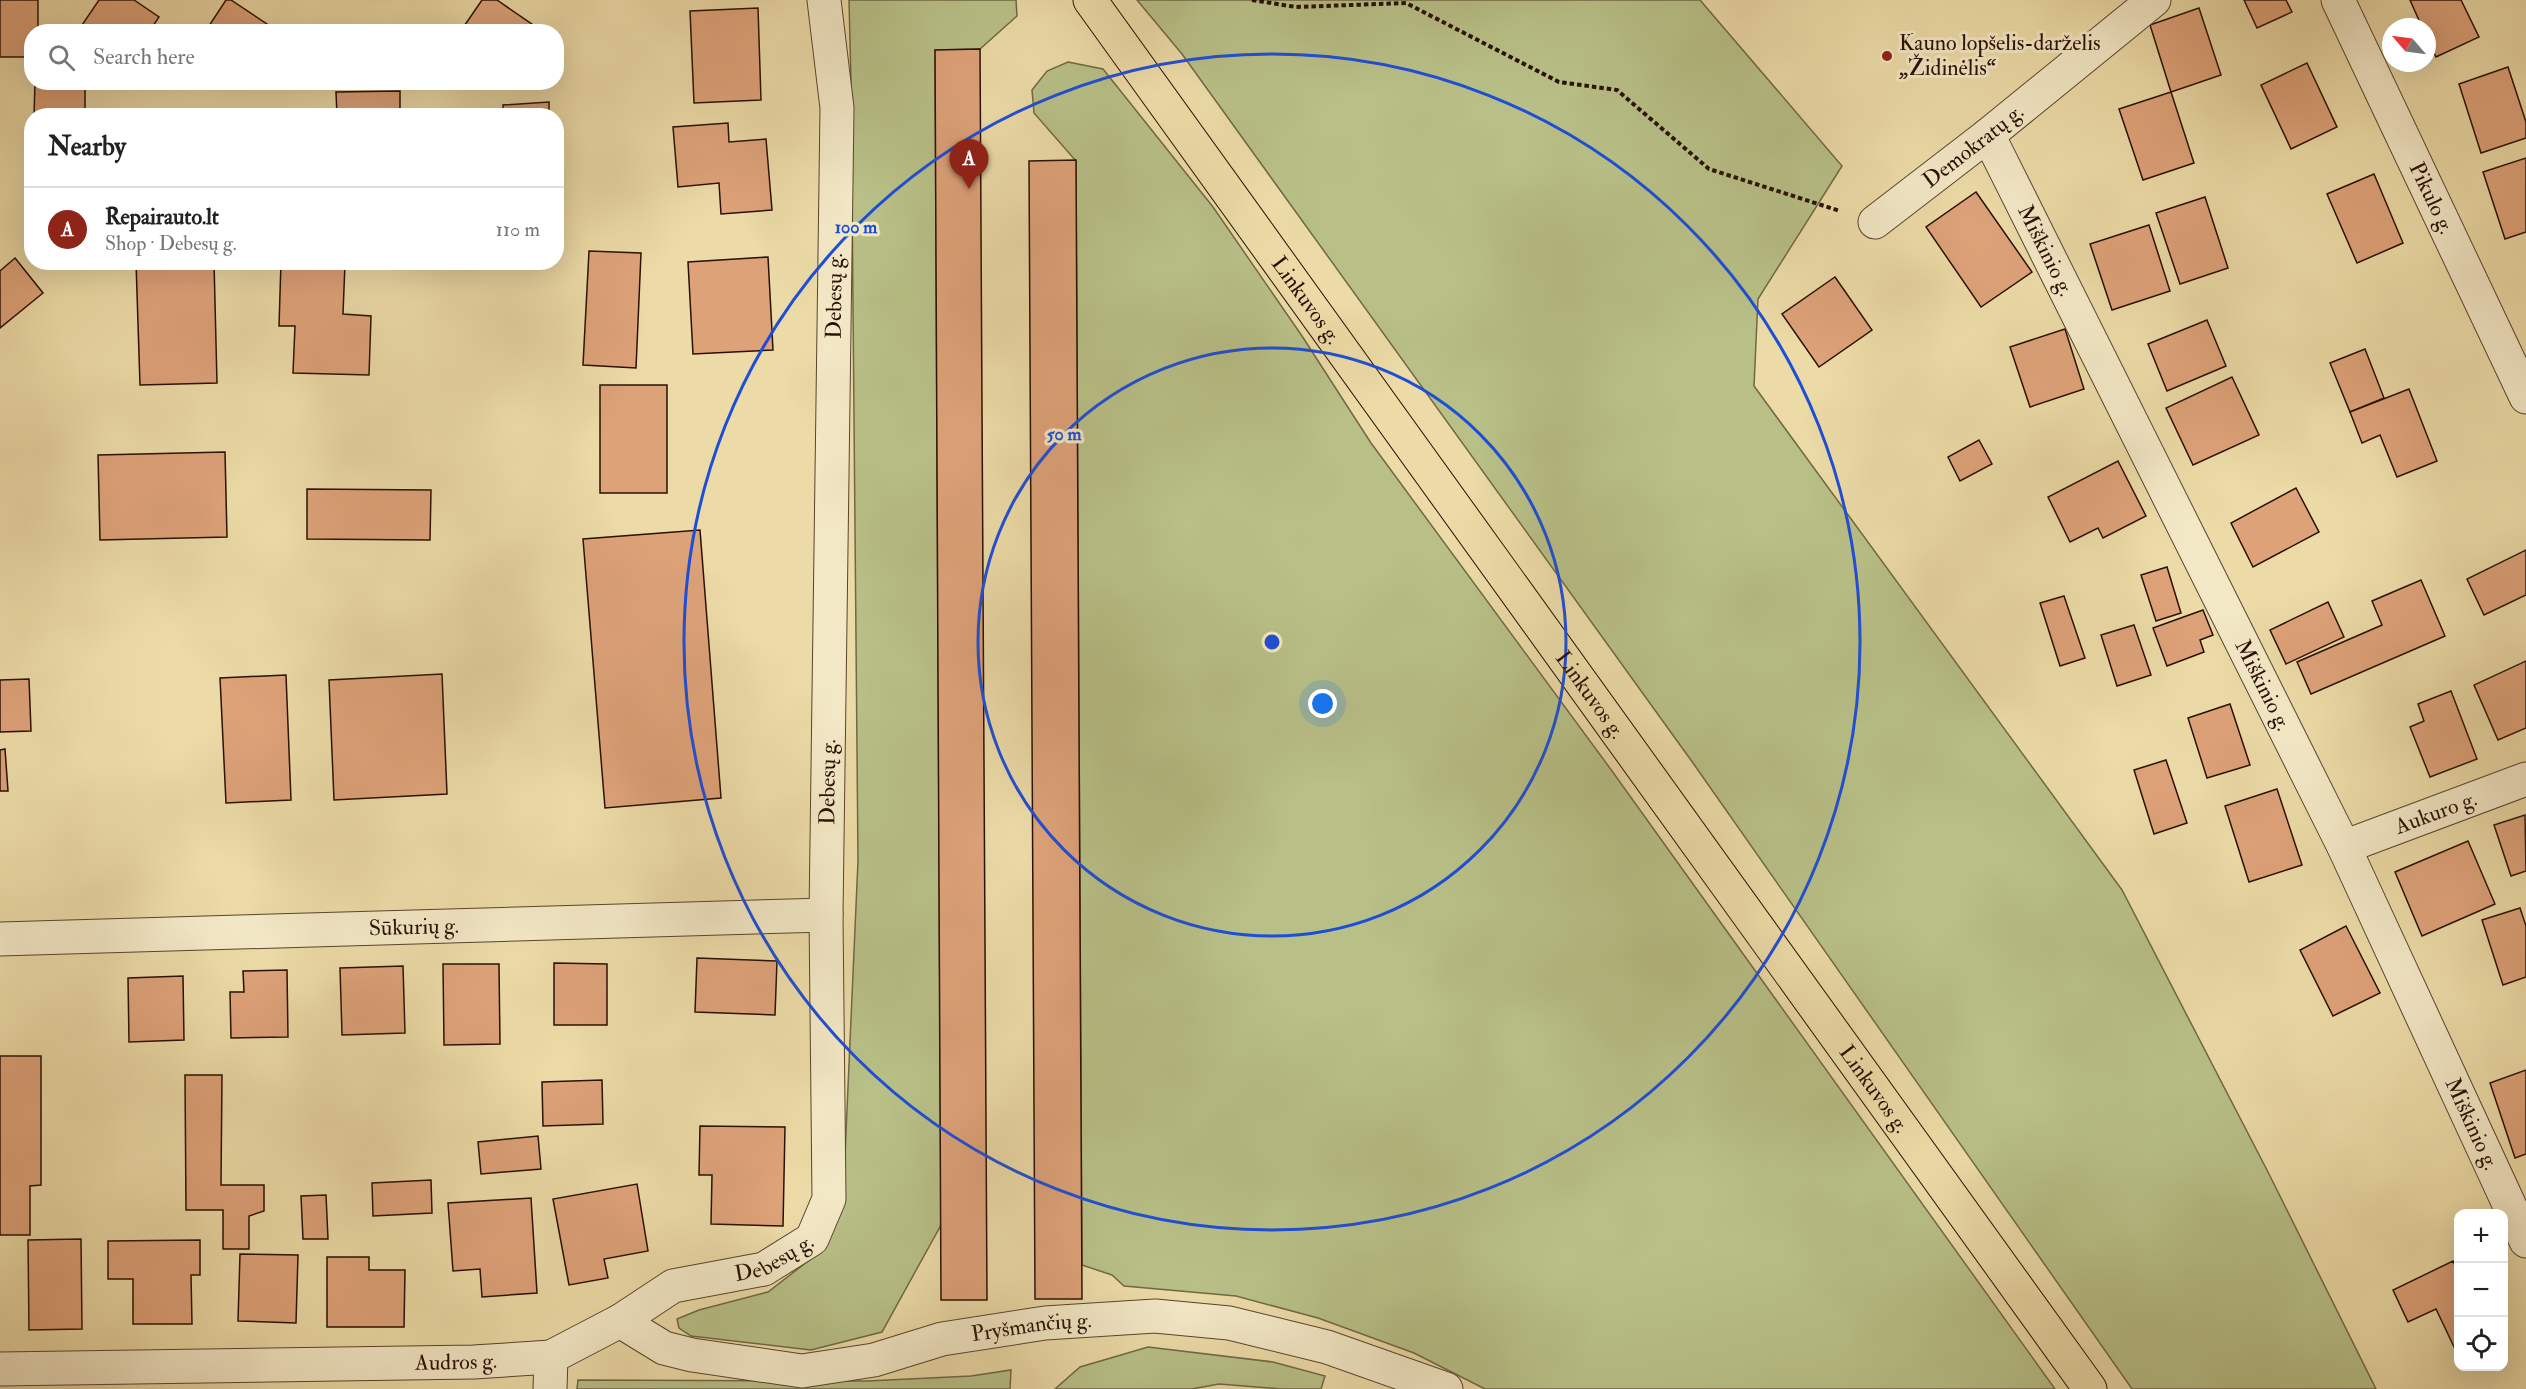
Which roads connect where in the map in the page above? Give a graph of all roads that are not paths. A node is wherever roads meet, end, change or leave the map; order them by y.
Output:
1 (824, 0) edge
2 (1090, 0) edge
3 (2154, 0) edge
4 (2338, 0) edge
5 (1988, 135) junction
6 (1875, 222) road end
7 (2526, 397) edge
8 (2526, 779) edge
9 (2344, 847) junction
10 (826, 915) junction
11 (0, 939) edge
12 (2526, 1241) edge
13 (620, 1321) junction
14 (551, 1357) junction
15 (0, 1369) edge
16 (550, 1389) edge
17 (1446, 1389) edge
18 (2090, 1389) edge

1 - 10 street, Debesų g.
2 - 18 main road, Linkuvos g.
3 - 5 street, Demokratų g.
4 - 7 street, Pikulo g.
5 - 6 street, Demokratų g.
5 - 9 street, Miškinio g.
8 - 9 street, Aukuro g.
9 - 12 street, Miškinio g.
10 - 11 street, Sūkurių g.
10 - 13 street, Debesų g.
13 - 14 street, Debesų g.
13 - 17 street, Pryšmančių g.
14 - 15 street, Audros g.
14 - 16 street

